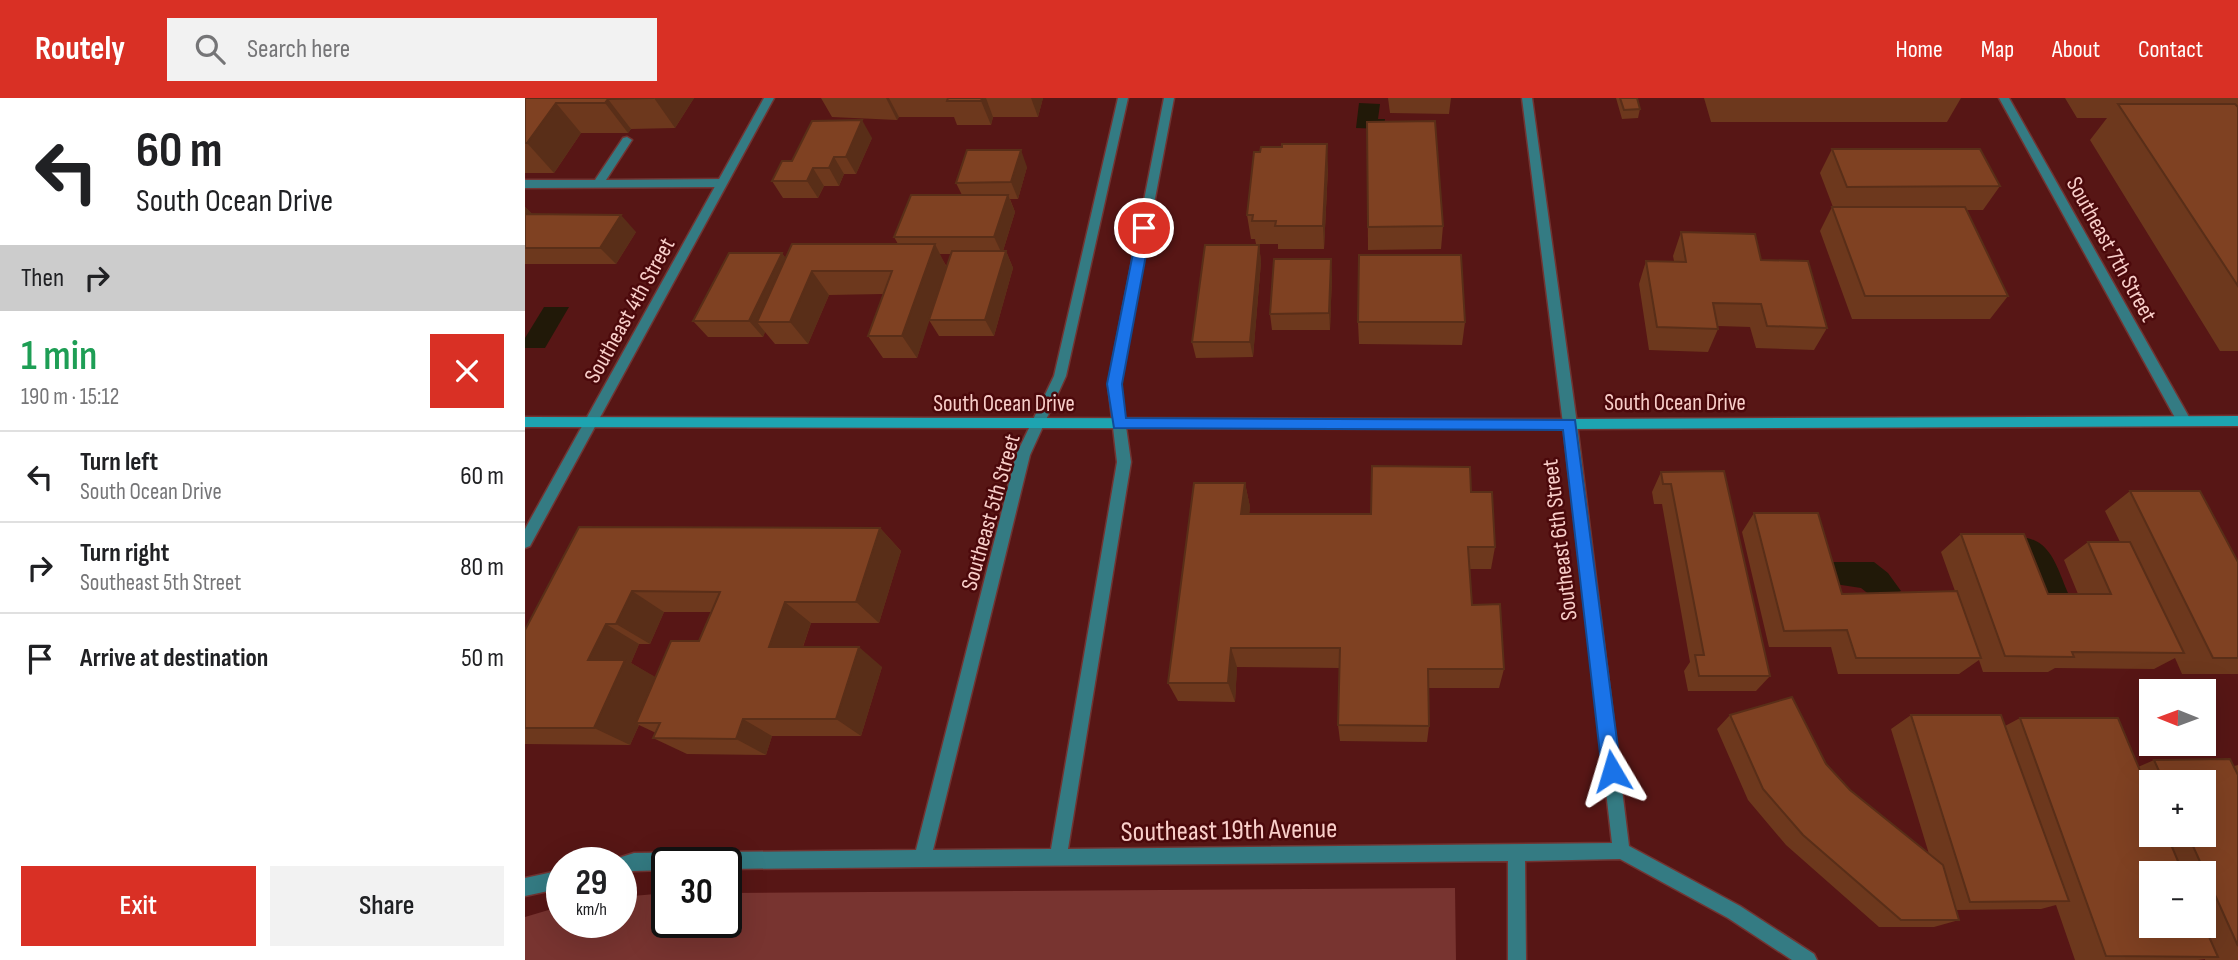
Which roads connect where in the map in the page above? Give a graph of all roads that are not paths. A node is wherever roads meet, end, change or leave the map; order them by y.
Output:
1 (769, 98) edge
2 (1123, 98) edge
3 (1169, 98) edge
4 (1527, 98) edge
5 (2004, 98) edge
6 (627, 140) dead end
7 (722, 183) junction
8 (525, 184) edge
9 (598, 184) junction
10 (2184, 421) junction
11 (2238, 421) edge
12 (525, 422) edge
13 (591, 422) junction
14 (1038, 424) junction
15 (1119, 424) junction
16 (1570, 424) junction
17 (525, 542) edge
18 (1517, 851) junction
19 (1621, 851) junction
20 (1058, 857) junction
21 (923, 858) junction
22 (637, 862) edge
23 (546, 882) edge
24 (525, 887) edge
25 (1517, 960) edge
26 (1808, 960) edge

1 - 7 street, Southeast 4th Street
2 - 14 street, Southeast 5th Street
3 - 15 street
4 - 16 street, Southeast 6th Street
5 - 10 street, Southeast 7th Street
6 - 9 street
7 - 9 street
7 - 13 street, Southeast 4th Street
8 - 9 street
10 - 11 main road, South Ocean Drive
10 - 16 main road, South Ocean Drive
12 - 13 main road, South Ocean Drive
13 - 14 main road, South Ocean Drive
13 - 17 street, Southeast 4th Street
14 - 15 main road, South Ocean Drive
14 - 21 street, Southeast 5th Street
15 - 16 main road, South Ocean Drive
15 - 20 street
16 - 19 street, Southeast 6th Street
18 - 19 street, Southeast 19th Avenue
18 - 20 street, Southeast 19th Avenue
18 - 25 street
19 - 26 street, Southeast 19th Avenue
20 - 21 street, Southeast 19th Avenue
21 - 22 street, Southeast 19th Avenue
23 - 24 street

